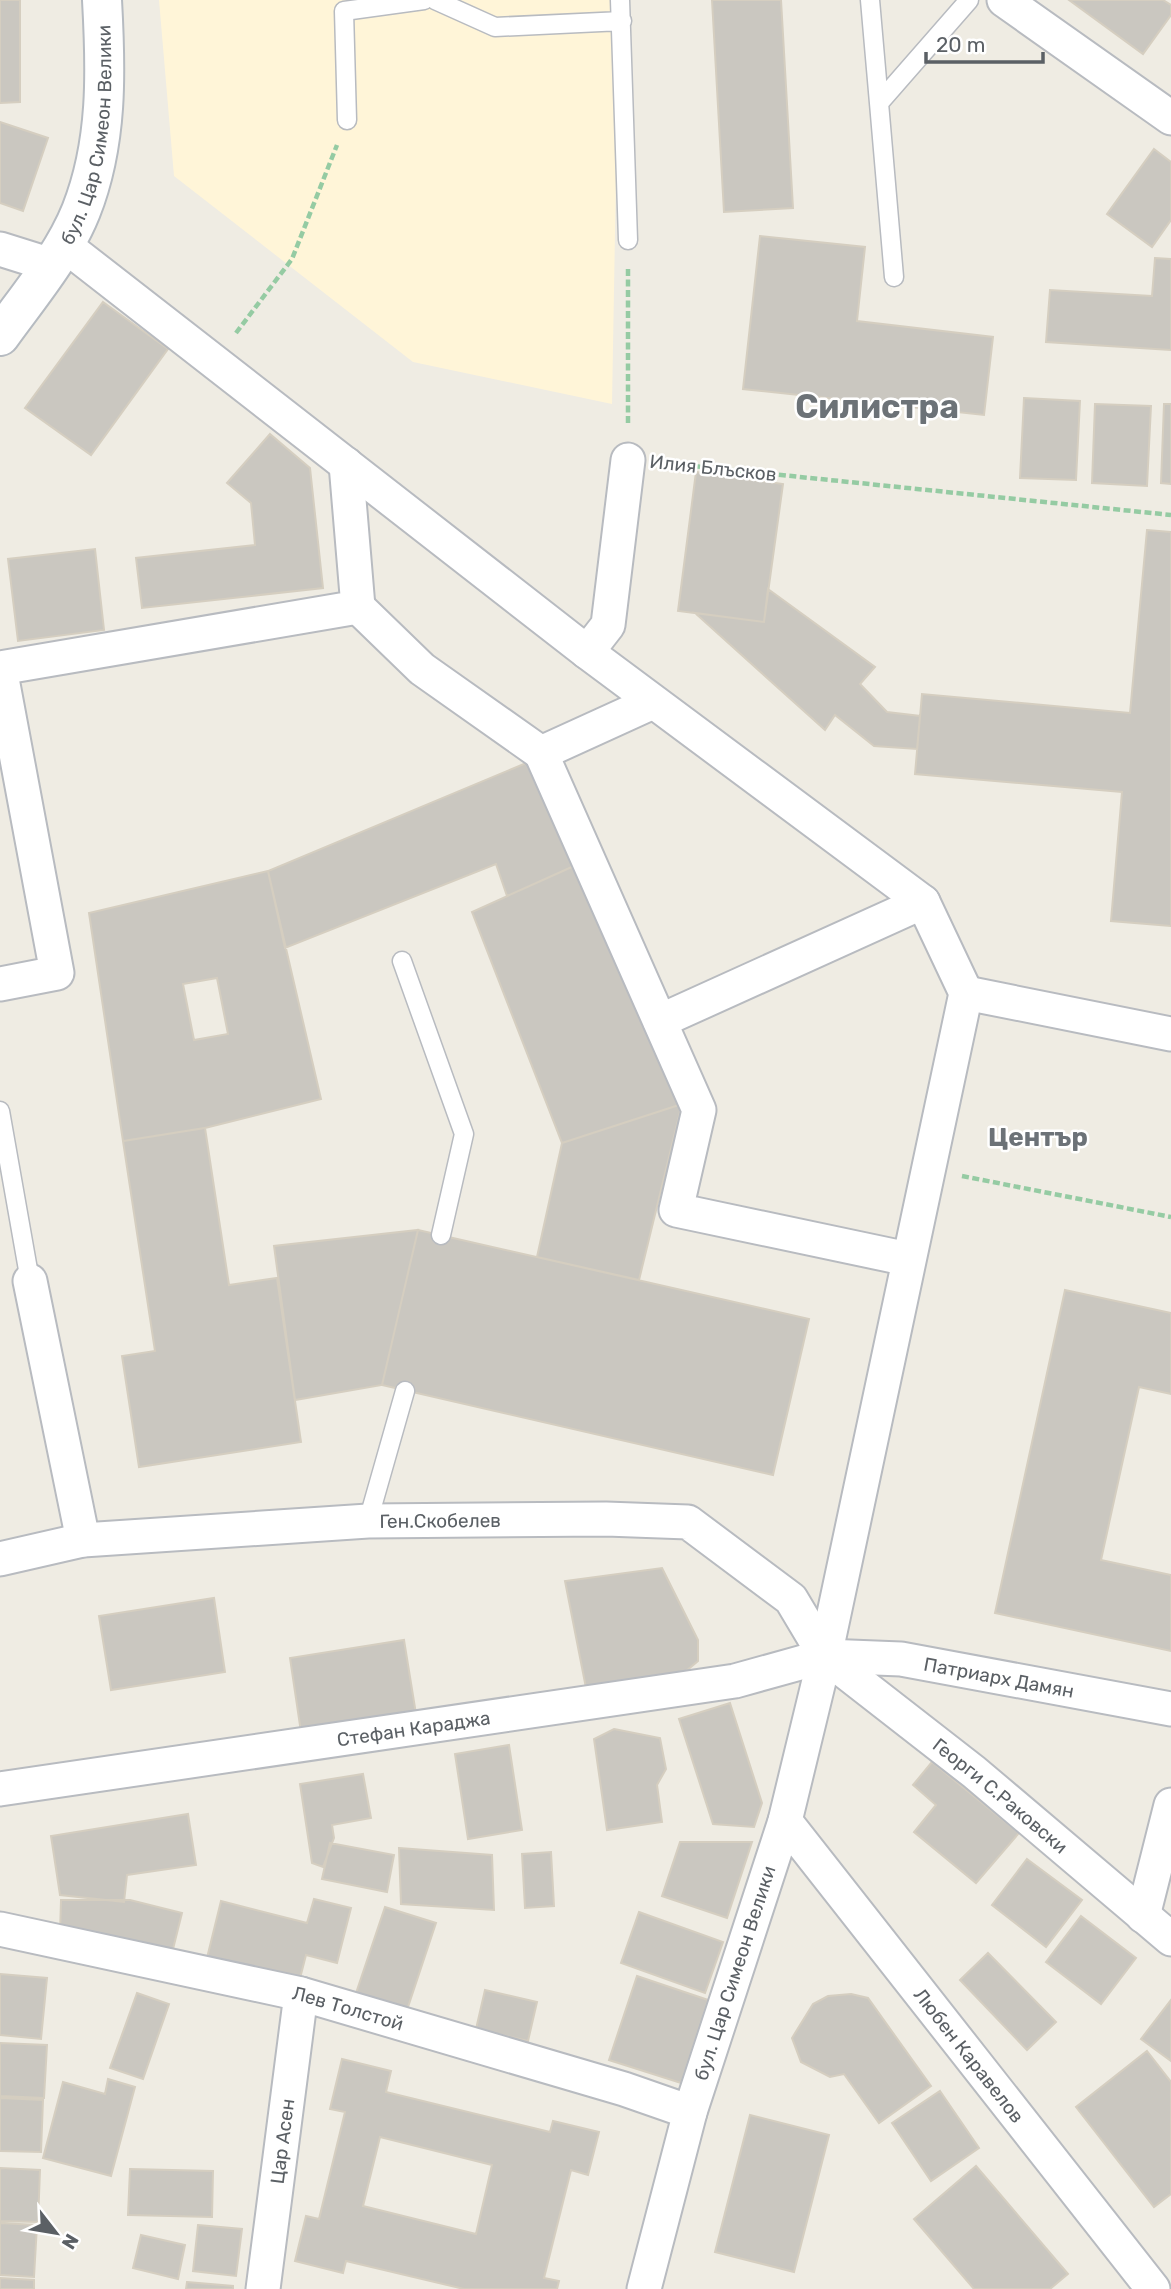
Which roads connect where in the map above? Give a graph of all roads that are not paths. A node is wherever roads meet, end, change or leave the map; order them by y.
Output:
1 (102, 0) edge
2 (424, 0) edge
3 (435, 0) edge
4 (620, 0) edge
5 (870, 0) edge
6 (968, 0) edge
7 (1004, 0) edge
8 (622, 21) junction
9 (879, 103) junction
10 (1171, 118) edge
11 (347, 120) road end
12 (628, 240) road end
13 (0, 249) edge
14 (57, 254) junction
15 (894, 277) dead end
16 (0, 336) edge
17 (628, 460) road end
18 (346, 464) junction
19 (358, 607) junction
20 (587, 652) junction
21 (653, 702) junction
22 (541, 753) junction
23 (923, 902) junction
24 (402, 961) dead end
25 (0, 984) edge
26 (966, 993) junction
27 (660, 1021) junction
28 (1171, 1034) edge
29 (0, 1111) edge
30 (441, 1235) dead end
31 (908, 1259) junction
32 (30, 1281) joint
33 (405, 1391) dead end
34 (368, 1521) junction
35 (83, 1541) junction
36 (0, 1559) edge
37 (825, 1656) junction
38 (1171, 1709) edge
39 (0, 1788) edge
40 (1171, 1805) edge
41 (785, 1821) junction
42 (1143, 1916) junction
43 (0, 1929) edge
44 (1171, 1939) edge
45 (302, 1994) junction
46 (690, 2112) junction
47 (263, 2289) edge
48 (644, 2289) edge
49 (1153, 2289) edge

1 - 14 street, бул. Цар Симеон Велики
2 - 11 lane
3 - 8 lane
4 - 8 lane
5 - 9 lane
6 - 9 lane
7 - 10 street
8 - 12 lane
9 - 15 lane
13 - 14 street
14 - 16 street, бул. Цар Симеон Велики
14 - 18 street
17 - 20 street
18 - 19 street
18 - 20 street
19 - 22 street
19 - 25 street
20 - 21 street
21 - 22 street
21 - 23 street
22 - 27 street
23 - 26 street
23 - 27 street
24 - 30 lane
26 - 28 street
26 - 31 street, бул. Цар Симеон Велики
27 - 31 street
29 - 32 lane
31 - 37 street, бул. Цар Симеон Велики
32 - 35 street
33 - 34 lane
34 - 35 street, Ген.Скобелев
34 - 37 street, Ген.Скобелев
35 - 36 street, Ген.Скобелев
37 - 38 street, Патриарх Дамян
37 - 39 street, Стефан Караджа
37 - 41 street, бул. Цар Симеон Велики
37 - 42 street, Георги С.Раковски
40 - 42 street
41 - 46 street, бул. Цар Симеон Велики
41 - 49 street, Любен Каравелов
42 - 44 street, Георги С.Раковски
43 - 45 street, Лев Толстой
45 - 46 street, Лев Толстой
45 - 47 street, Цар Асен
46 - 48 street, бул. Цар Симеон Велики

